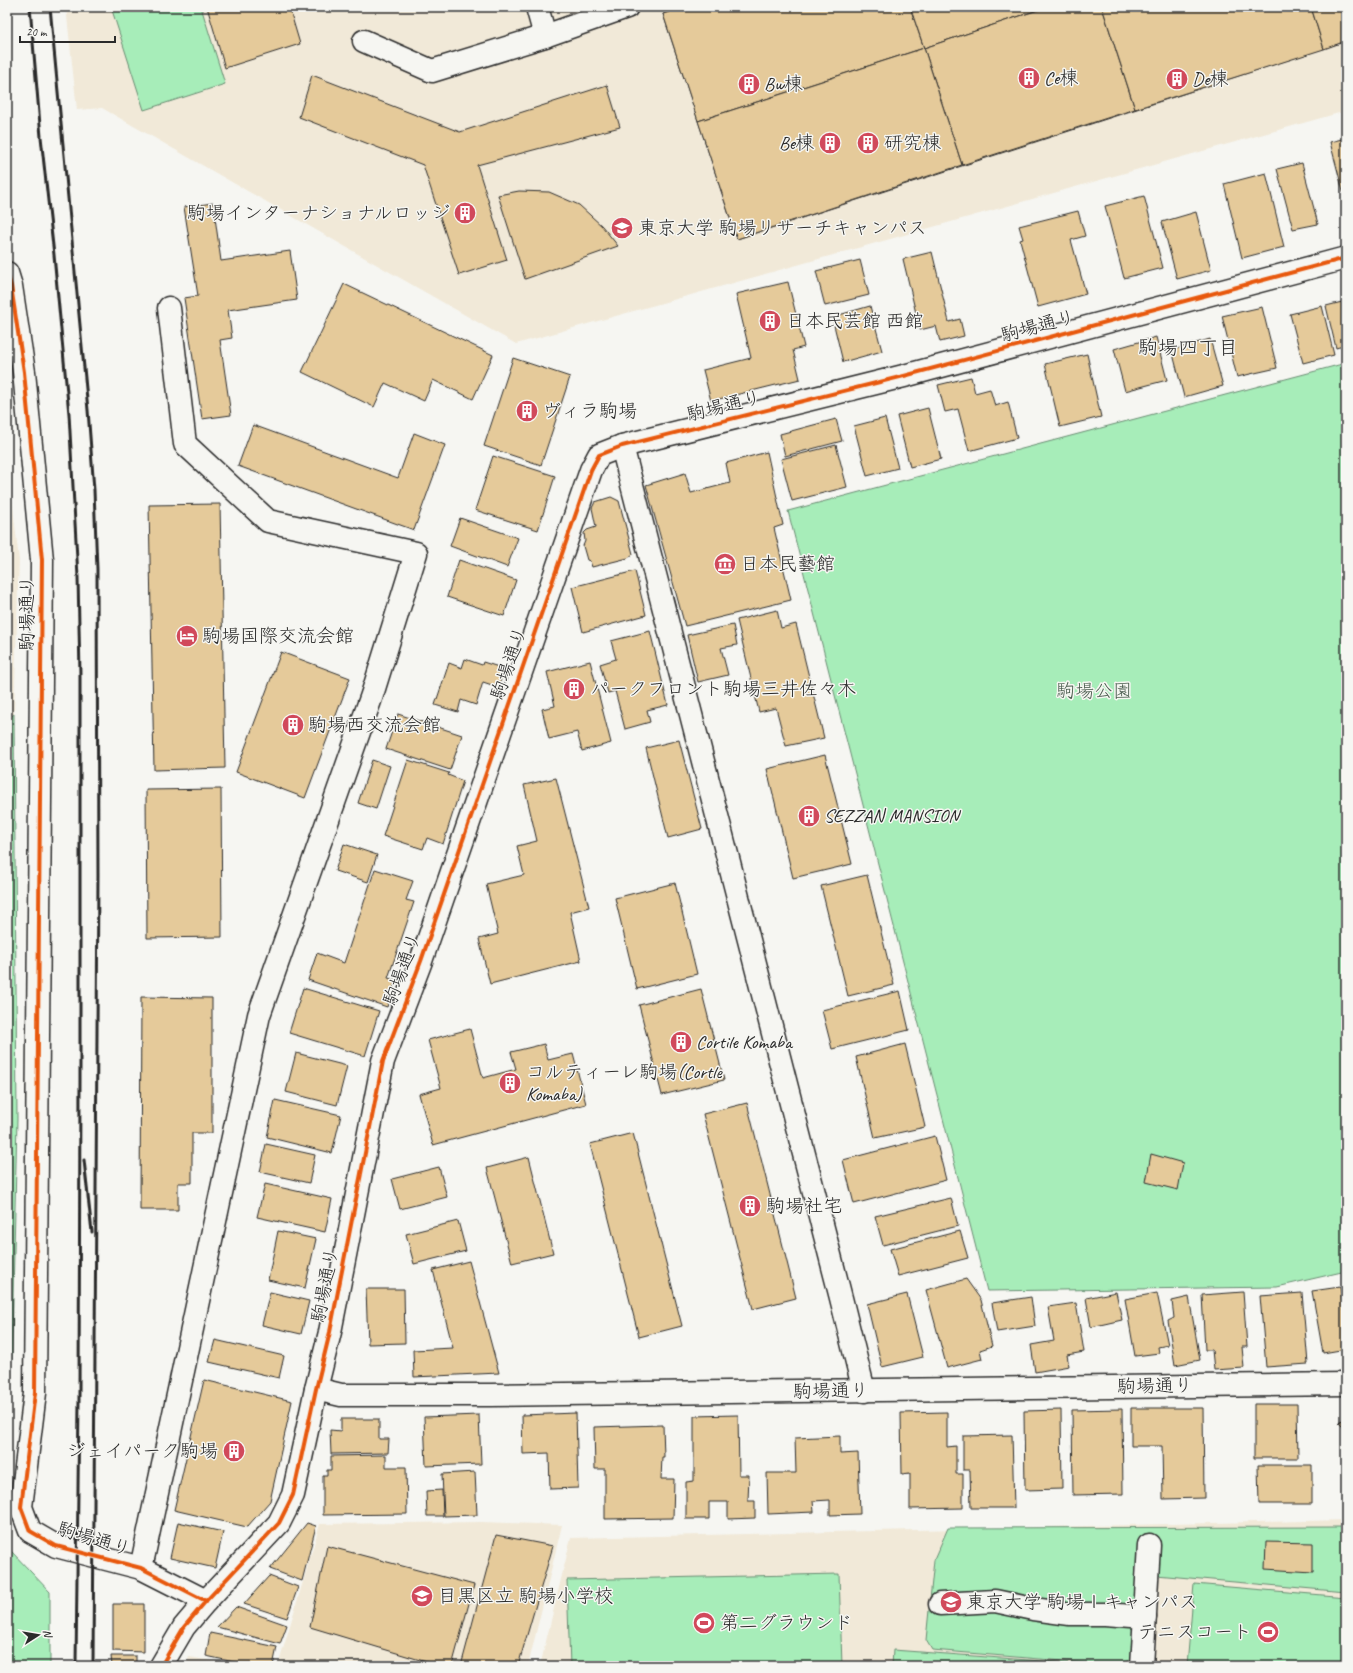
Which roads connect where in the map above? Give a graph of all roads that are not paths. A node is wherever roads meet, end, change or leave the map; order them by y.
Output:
1 (537, 7) edge
2 (627, 7) edge
3 (545, 36) junction
4 (364, 41) dead end
5 (1346, 258) edge
6 (7, 273) edge
7 (169, 308) dead end
8 (622, 446) junction
9 (1346, 1384) edge
10 (316, 1389) junction
11 (864, 1391) junction
12 (1149, 1545) dead end
13 (142, 1568) junction
14 (206, 1601) junction
15 (940, 1604) dead end
16 (1145, 1617) junction
17 (162, 1666) edge
18 (1142, 1666) edge

1 - 3 street
2 - 3 street
3 - 4 street
5 - 8 street, 駒場通り
6 - 13 street, 駒場通り
7 - 13 street
8 - 10 street, 駒場通り
8 - 11 street
9 - 11 street, 駒場通り
10 - 11 street, 駒場通り
10 - 14 street, 駒場通り
12 - 16 street
13 - 14 street, 駒場通り
14 - 17 street, 駒場通り
15 - 16 street
16 - 18 street

